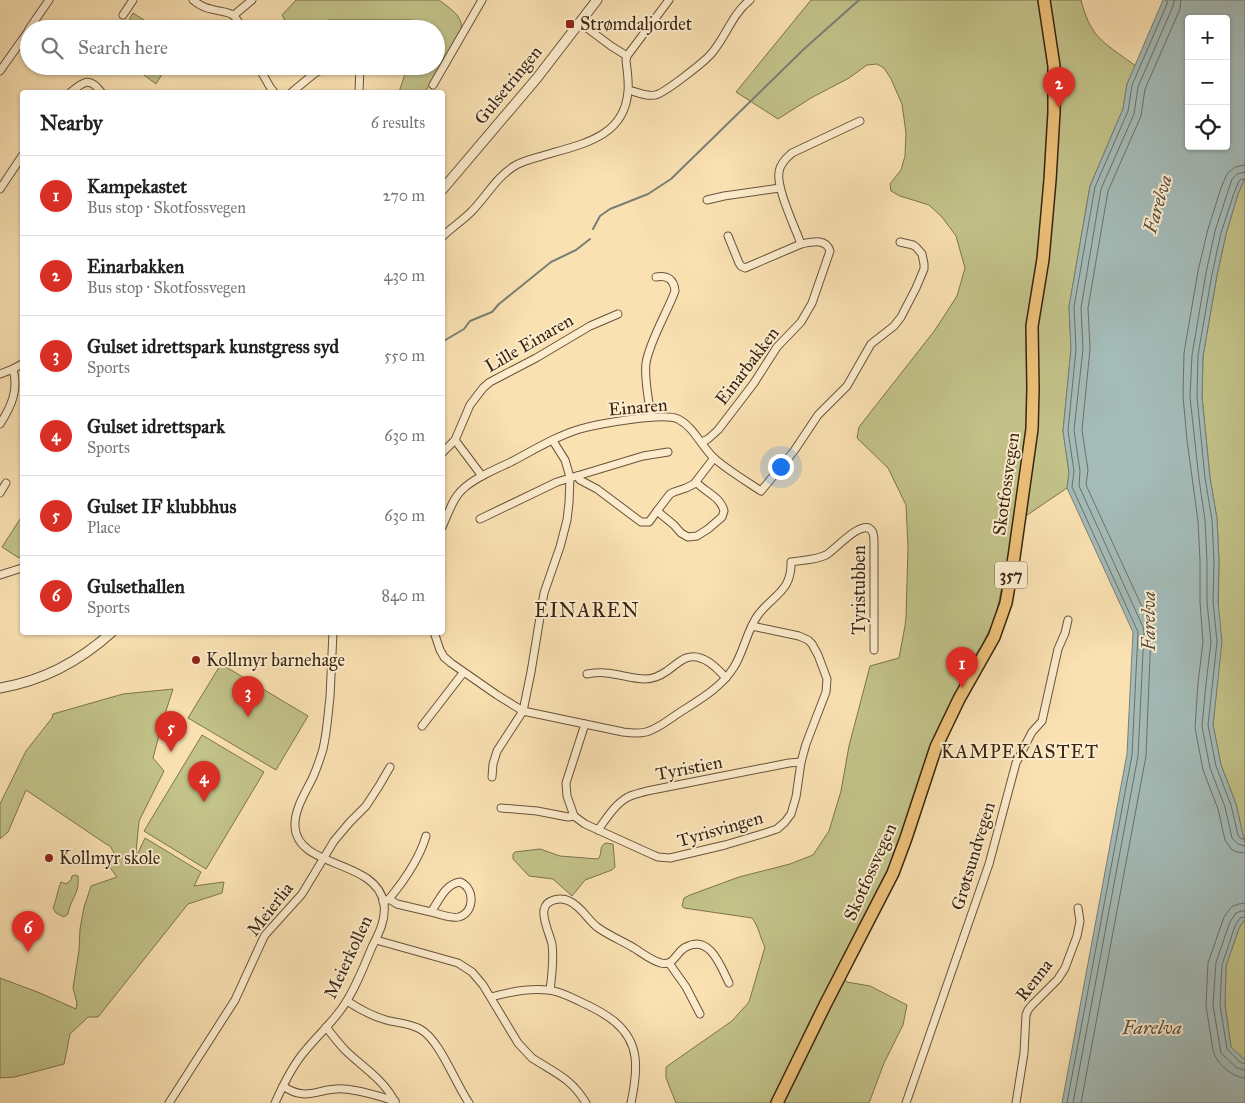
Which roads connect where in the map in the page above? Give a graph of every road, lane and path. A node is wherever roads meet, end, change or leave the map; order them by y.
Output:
1 (49, 0) edge
2 (133, 0) edge
3 (193, 0) edge
4 (252, 0) edge
5 (482, 0) edge
6 (597, 0) edge
7 (669, 0) edge
8 (750, 0) edge
9 (1044, 0) edge
10 (123, 15) dead end
11 (234, 15) junction
12 (35, 20) edge
13 (237, 20) edge
14 (579, 22) junction
15 (20, 42) edge
16 (627, 56) junction
17 (445, 64) edge
18 (1, 69) edge
19 (263, 75) edge
20 (313, 75) edge
21 (360, 75) edge
22 (439, 75) edge
23 (433, 85) dead end
24 (74, 90) edge
25 (100, 90) edge
26 (272, 90) edge
27 (294, 90) edge
28 (359, 90) edge
29 (629, 90) junction
30 (860, 121) dead end
31 (20, 159) edge
32 (445, 186) edge
33 (780, 188) junction
34 (0, 189) edge
35 (708, 200) dead end
36 (445, 234) edge
37 (728, 236) dead end
38 (900, 242) dead end
39 (801, 244) junction
40 (656, 277) dead end
41 (618, 314) dead end
42 (20, 365) edge
43 (13, 369) junction
44 (0, 374) edge
45 (651, 417) junction
46 (0, 424) edge
47 (455, 440) junction
48 (553, 441) junction
49 (702, 442) junction
50 (445, 450) edge
51 (668, 452) dead end
52 (714, 458) junction
53 (482, 476) junction
54 (574, 477) junction
55 (696, 482) junction
56 (6, 484) dead end
57 (0, 493) edge
58 (657, 511) junction
59 (480, 519) dead end
60 (445, 520) edge
61 (20, 569) edge
62 (0, 574) edge
63 (1068, 620) dead end
64 (752, 626) junction
65 (108, 635) edge
66 (333, 635) edge
67 (435, 635) edge
68 (874, 650) dead end
69 (463, 673) junction
70 (587, 674) dead end
71 (726, 678) junction
72 (0, 688) edge
73 (523, 711) junction
74 (584, 724) junction
75 (422, 726) dead end
76 (801, 762) junction
77 (390, 767) dead end
78 (492, 777) dead end
79 (501, 808) dead end
80 (574, 816) junction
81 (598, 830) junction
82 (426, 836) dead end
83 (324, 858) junction
84 (386, 900) junction
85 (1078, 908) dead end
86 (431, 912) junction
87 (376, 940) junction
88 (669, 963) junction
89 (729, 983) dead end
90 (550, 990) junction
91 (491, 998) junction
92 (347, 1001) junction
93 (700, 1014) dead end
94 (326, 1027) junction
95 (283, 1086) junction
96 (395, 1102) edge
97 (169, 1103) edge
98 (275, 1103) edge
99 (469, 1103) edge
100 (586, 1103) edge
101 (630, 1103) edge
102 (778, 1103) edge
103 (906, 1103) edge
104 (1016, 1103) edge

1 - 12 street
2 - 10 street
3 - 11 street
4 - 11 street
5 - 17 street
6 - 14 street, Gulsetringen
7 - 16 street
8 - 29 street
9 - 102 main road, Skotfossvegen / 357
11 - 13 street
14 - 16 street
14 - 32 street, Gulsetringen
15 - 18 street
16 - 29 street
19 - 26 street
20 - 27 street
21 - 28 street
22 - 23 street
24 - 25 street
29 - 36 street
30 - 33 street
31 - 34 street
33 - 35 street
33 - 39 street
37 - 39 street, Einarbakken
38 - 52 street, Einaren
39 - 49 street, Einarbakken
40 - 45 street
41 - 47 street, Lille Einaren
42 - 43 street
43 - 44 street
43 - 46 street
45 - 48 street, Einaren
45 - 49 street, Einaren
47 - 50 street, Lille Einaren
47 - 53 street
48 - 53 street, Einaren
48 - 54 street
49 - 52 street, Einaren
51 - 54 street
52 - 55 street
53 - 60 street, Einaren
54 - 58 street
54 - 59 street
54 - 73 street
55 - 58 street
55 - 58 street
56 - 57 street
61 - 62 street
63 - 103 street, Grøtsundvegen
64 - 68 street, Tyristubben
64 - 71 street
64 - 76 street, Tyrisvingen
65 - 72 street
66 - 83 street, Meierkollen
67 - 69 street
69 - 73 street
69 - 75 street
70 - 71 street
71 - 74 street
73 - 74 street
73 - 78 street
74 - 80 street
76 - 81 street, Tyristien
76 - 81 street, Tyrisvingen
77 - 83 street, Meierlia
79 - 80 street
80 - 81 street, Tyrisvingen
82 - 84 street
83 - 84 street, Meierkollen
83 - 97 street, Meierlia
84 - 86 street
84 - 87 street, Meierkollen
85 - 104 street, Renna
86 - 86 street
87 - 91 street
87 - 92 street, Meierkollen
88 - 89 street
88 - 90 street
88 - 93 street
90 - 91 street
90 - 101 street
91 - 100 street
92 - 94 street, Meierkollen
92 - 99 street
94 - 95 street, Meierkollen
94 - 96 street
95 - 96 street
95 - 98 street, Meierkollen

